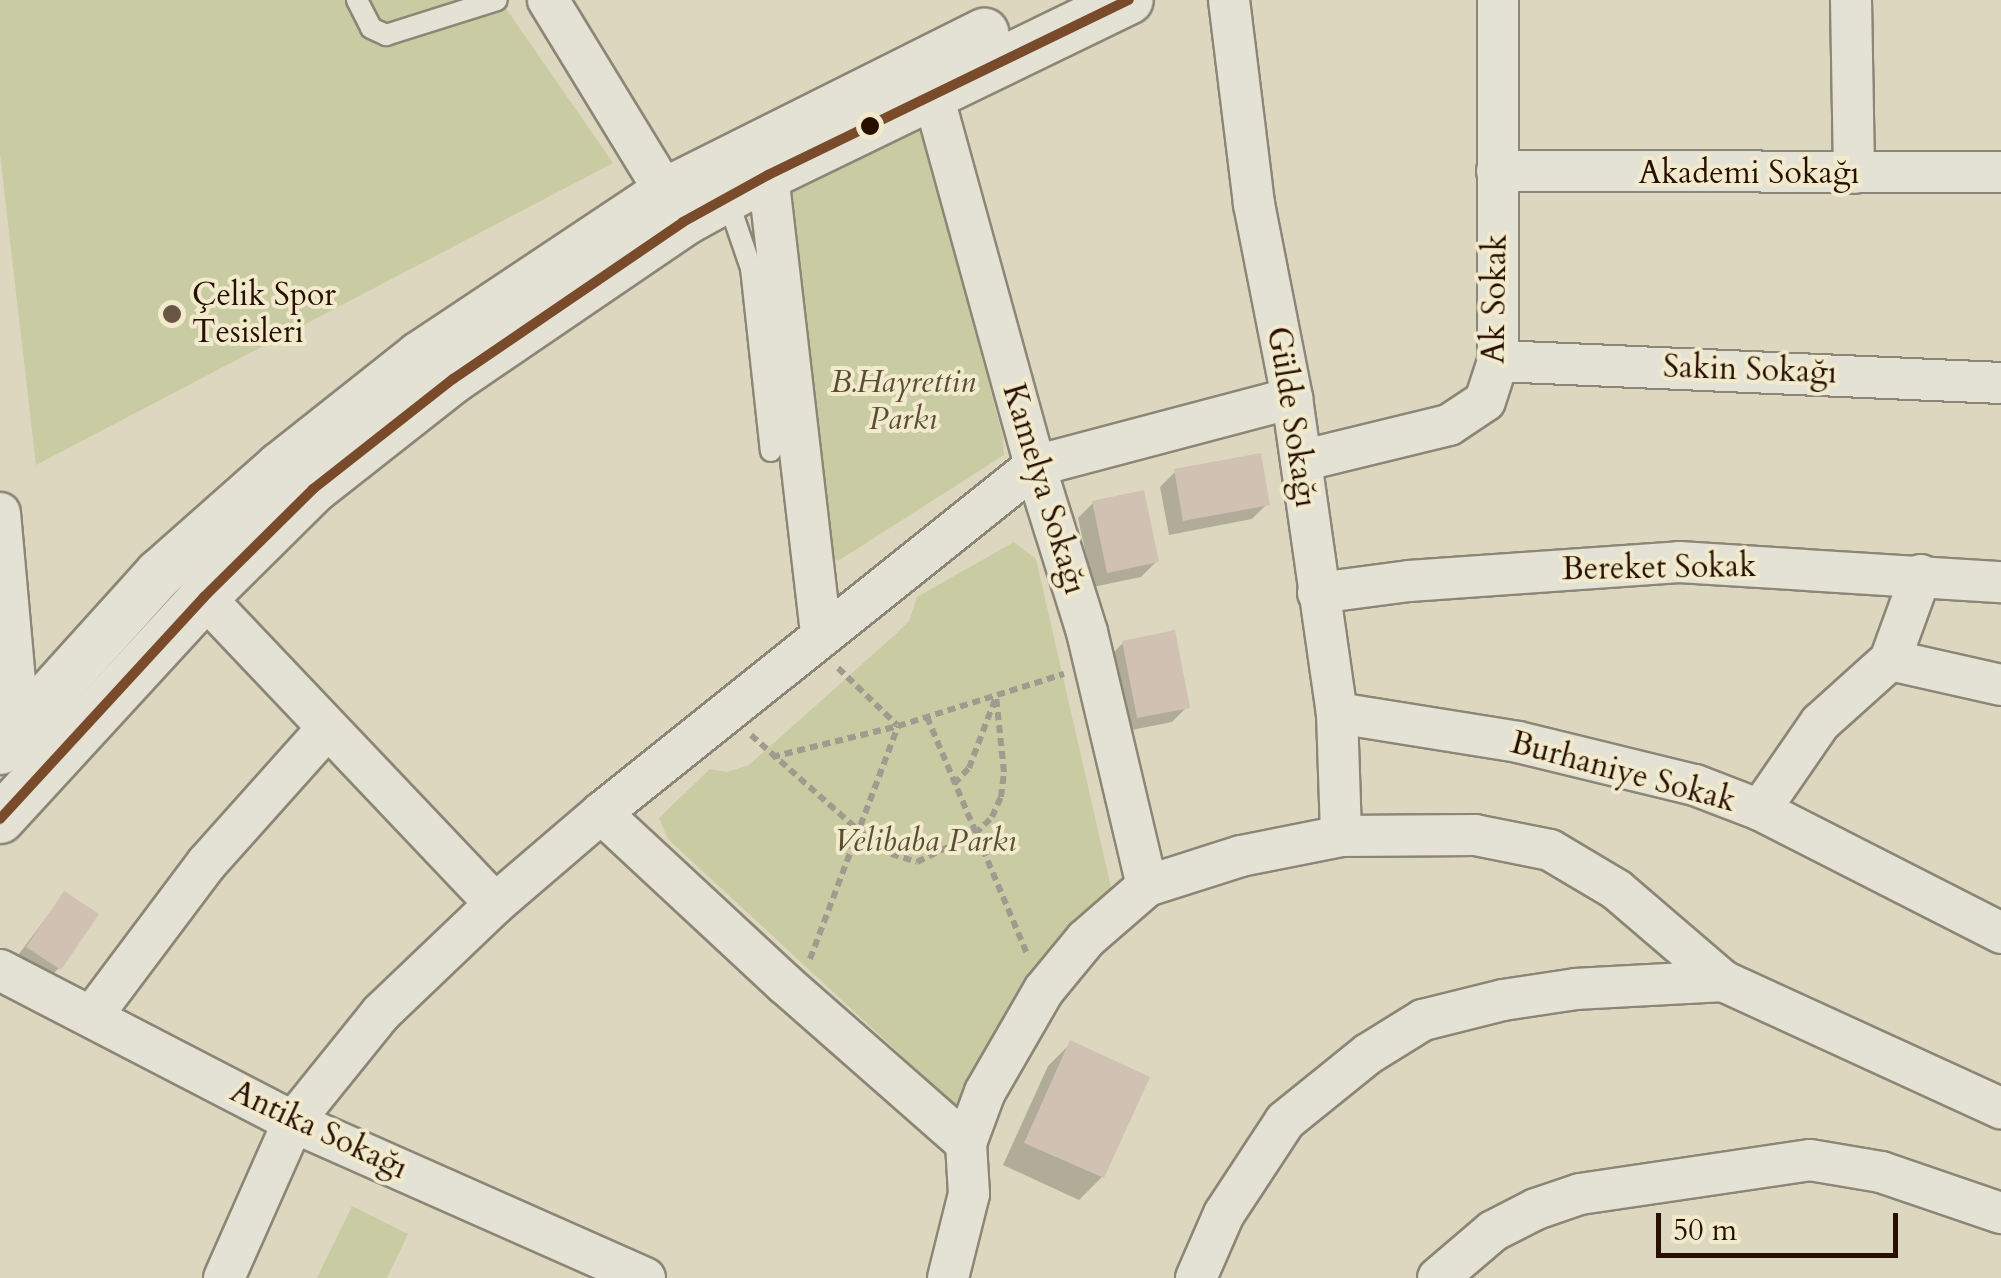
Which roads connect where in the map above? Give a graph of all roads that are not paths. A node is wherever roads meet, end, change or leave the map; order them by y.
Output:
1 (356, 0) edge
2 (496, 0) edge
3 (1055, 0) edge
4 (1128, 0) edge
5 (1229, 0) edge
6 (1498, 0) edge
7 (1851, 0) edge
8 (562, 4) edge
9 (933, 95) junction
10 (1497, 171) junction
11 (2001, 172) edge
12 (1854, 174) junction
13 (768, 175) junction
14 (727, 198) junction
15 (674, 207) junction
16 (1498, 361) junction
17 (2001, 383) edge
18 (1292, 398) junction
19 (771, 452) dead end
20 (1301, 460) junction
21 (1035, 466) junction
22 (0, 513) edge
23 (1920, 575) junction
24 (2001, 582) edge
25 (1318, 593) junction
26 (204, 598) junction
27 (817, 639) junction
28 (1890, 660) junction
29 (2001, 685) edge
30 (1336, 714) junction
31 (326, 730) junction
32 (9, 738) edge
33 (1760, 810) junction
34 (602, 813) junction
35 (0, 819) edge
36 (1342, 836) junction
37 (1146, 886) junction
38 (495, 904) junction
39 (2001, 933) edge
40 (0, 970) edge
41 (1723, 981) junction
42 (92, 1016) junction
43 (2001, 1108) edge
44 (293, 1122) junction
45 (966, 1143) junction
46 (2001, 1214) edge
47 (1456, 1271) edge
48 (224, 1278) edge
49 (645, 1278) edge
50 (948, 1278) edge
51 (1196, 1278) edge

1 - 2 lane
3 - 15 street
4 - 9 street
5 - 18 street, Gülde Sokağı
6 - 10 street, Ak Sokak
7 - 12 street
8 - 15 street
9 - 13 street
9 - 21 street, Kamelya Sokağı
10 - 12 street, Akademi Sokağı
10 - 16 street, Ak Sokak
11 - 12 street, Akademi Sokağı
13 - 14 street
13 - 27 street
14 - 15 street
14 - 19 lane
15 - 26 street
15 - 32 street
16 - 17 street, Sakin Sokağı
16 - 20 street, Ak Sokak
18 - 20 street, Gülde Sokağı
18 - 21 street
20 - 25 street, Gülde Sokağı
21 - 27 street
21 - 37 street, Kamelya Sokağı
22 - 32 street
23 - 24 street, Bereket Sokak
23 - 25 street, Bereket Sokak
23 - 28 street
25 - 30 street, Gülde Sokağı
26 - 31 street
26 - 35 street
27 - 34 street
28 - 29 street
28 - 33 street
30 - 33 street, Burhaniye Sokak
30 - 36 street, Gülde Sokağı
31 - 38 street
31 - 42 street
33 - 39 street, Burhaniye Sokak
34 - 38 street
34 - 45 street
36 - 37 street
36 - 41 street
37 - 45 street
38 - 44 street
40 - 42 street, Antika Sokağı
41 - 43 street
41 - 51 street
42 - 44 street, Antika Sokağı
44 - 48 street
44 - 49 street, Antika Sokağı
45 - 50 street
46 - 47 street

